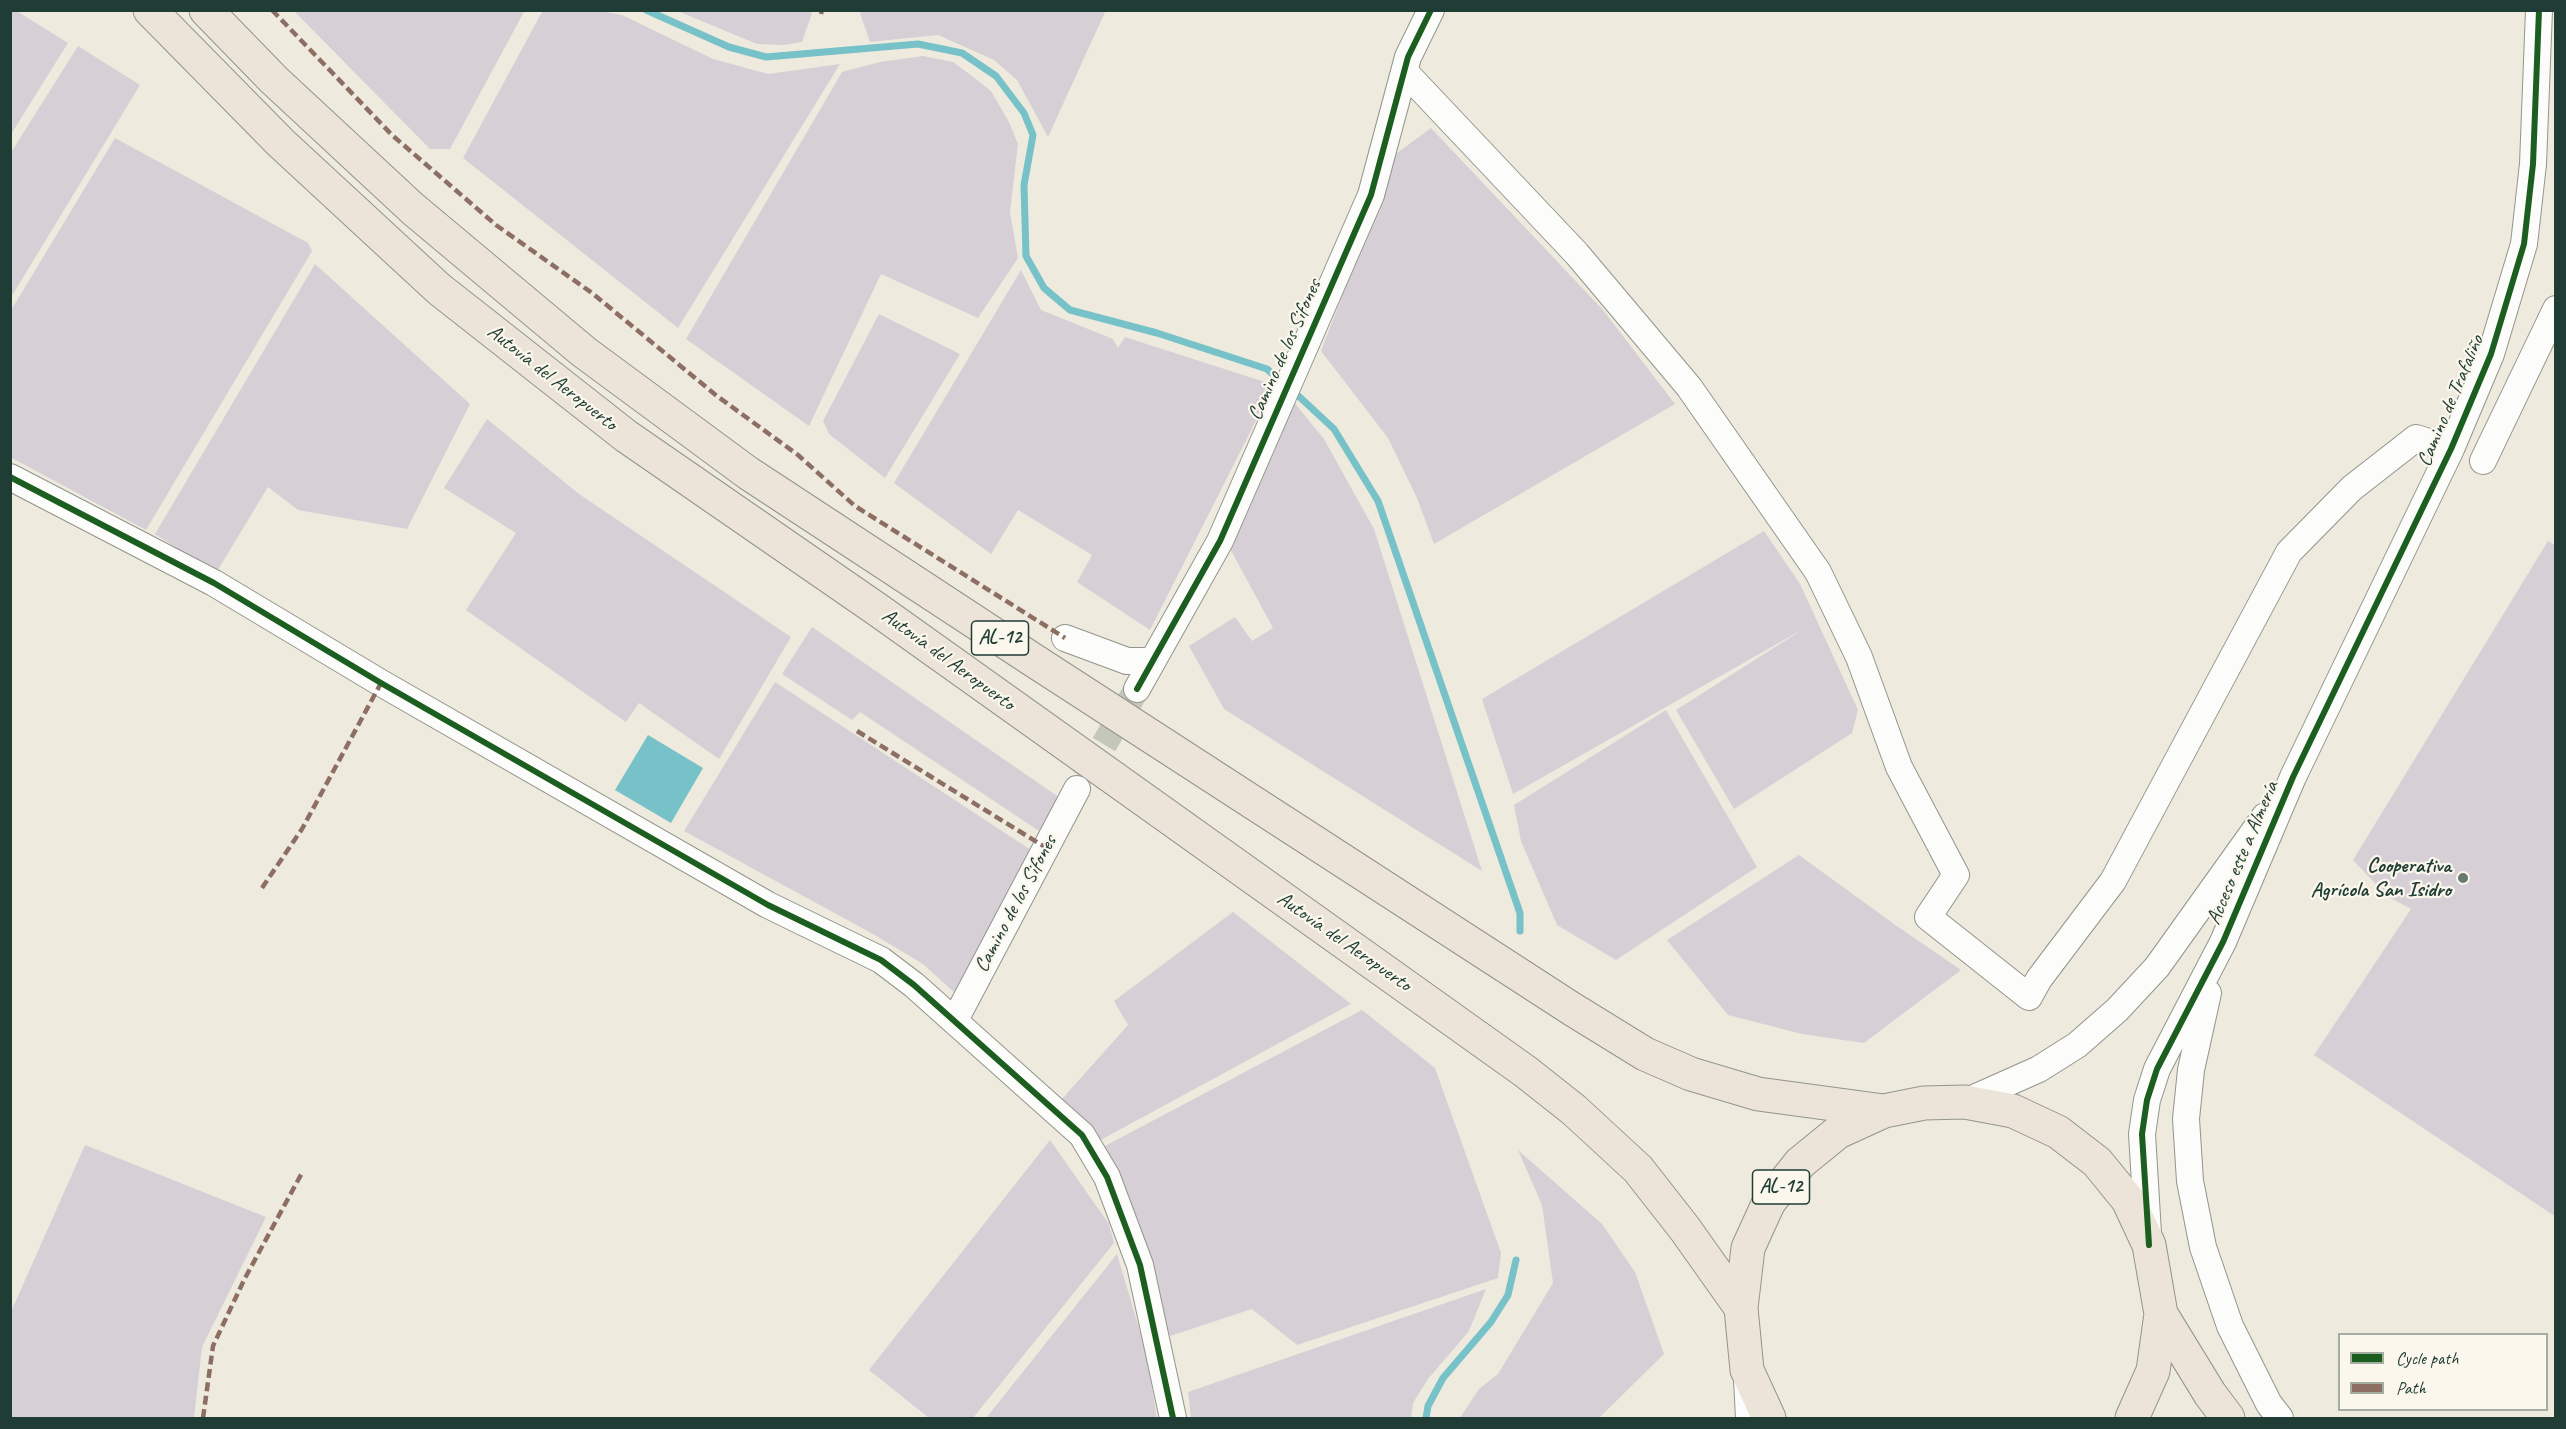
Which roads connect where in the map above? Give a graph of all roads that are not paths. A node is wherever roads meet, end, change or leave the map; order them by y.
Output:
1 (150, 10) edge
2 (206, 10) edge
3 (1431, 10) edge
4 (2539, 10) edge
5 (1405, 72) junction
6 (2556, 113) edge
7 (2533, 164) junction
8 (2556, 309) edge
9 (2451, 449) junction
10 (2483, 461) dead end
11 (10, 477) edge
12 (1065, 638) dead end
13 (1151, 661) junction
14 (1137, 689) tunnel mouth
15 (2293, 777) junction
16 (1077, 789) tunnel mouth
17 (2223, 942) junction
18 (955, 1020) junction
19 (1965, 1102) junction
20 (1884, 1111) junction
21 (2149, 1245) junction
22 (1741, 1308) junction
23 (2161, 1314) junction
24 (1747, 1370) junction
25 (1173, 1419) edge
26 (1749, 1419) edge
27 (1769, 1419) edge
28 (2132, 1419) edge
29 (2228, 1419) edge
30 (2280, 1419) edge

1 - 22 highway, Autovía del Aeropuerto / AL-12
2 - 20 highway, Autovía del Aeropuerto / AL-12
3 - 5 street, Camino de los Sifones
4 - 7 street, Camino de Trafaliño
5 - 9 street
5 - 13 street, Camino de los Sifones
6 - 7 street
7 - 9 street, Camino de Trafaliño
8 - 10 street
9 - 15 street, Camino de Trafaliño
11 - 18 street
12 - 13 street
13 - 14 street, Camino de los Sifones
15 - 17 street, Acceso este a Almería
15 - 19 street
16 - 18 street, Camino de los Sifones
17 - 21 street
17 - 30 street
18 - 25 street
19 - 20 highway, AL-12
19 - 21 highway, AL-12
20 - 22 highway, AL-12
21 - 23 highway, AL-12
22 - 24 highway, AL-12
23 - 28 highway, AL-12
23 - 29 highway, AL-12
24 - 26 street
24 - 27 highway, AL-12

